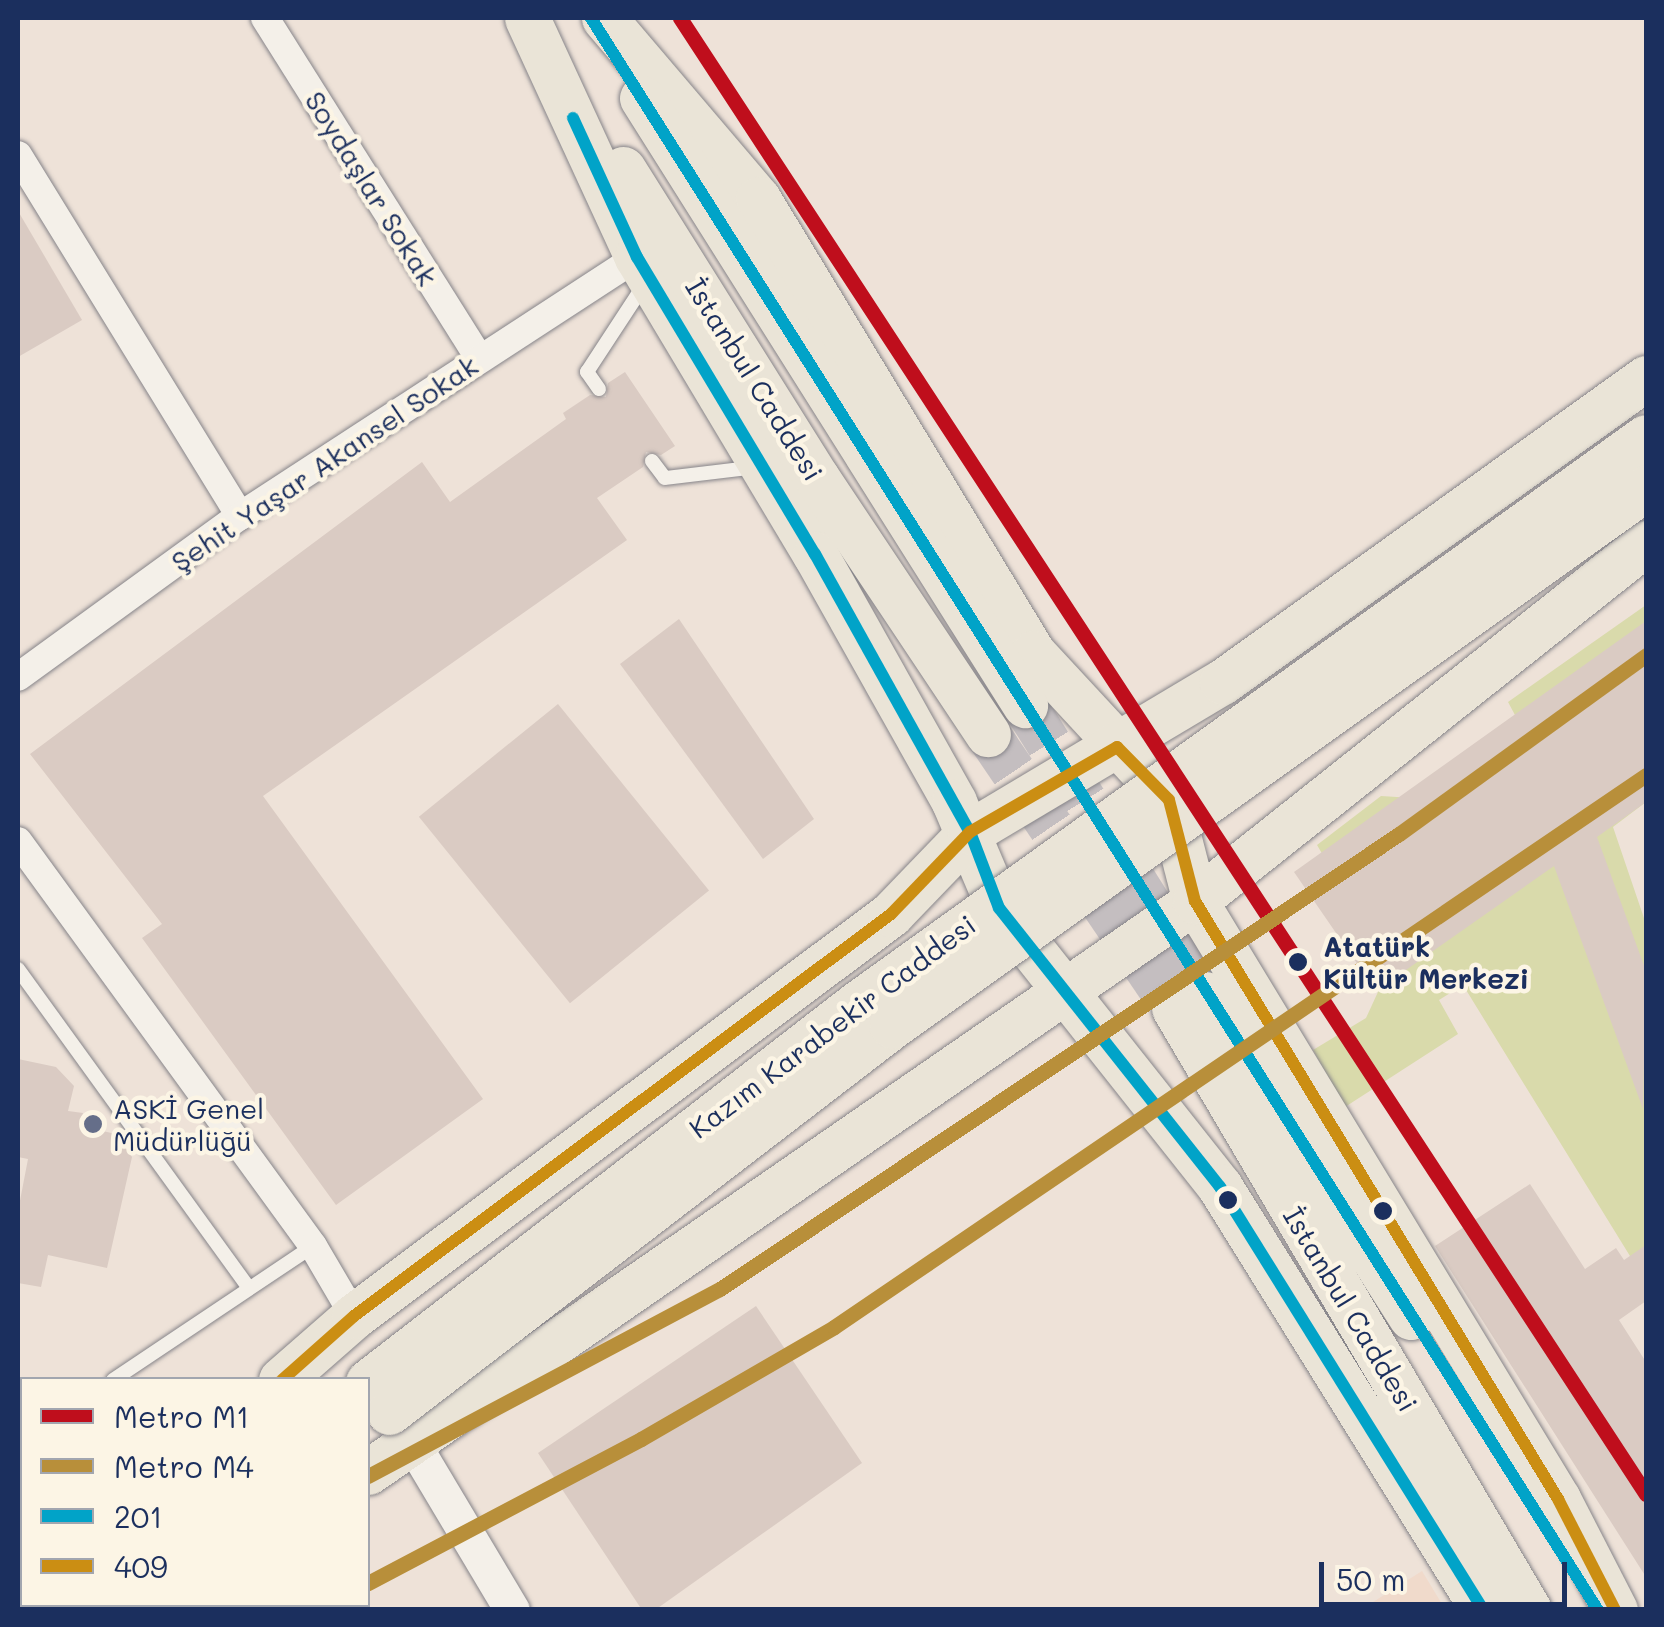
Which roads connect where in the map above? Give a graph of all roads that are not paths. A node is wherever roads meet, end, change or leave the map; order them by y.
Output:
1 (265, 18) edge
2 (529, 18) edge
3 (591, 18) edge
4 (604, 18) edge
5 (18, 155) edge
6 (643, 267) junction
7 (478, 358) junction
8 (1646, 378) edge
9 (599, 389) dead end
10 (1646, 436) edge
11 (652, 461) dead end
12 (763, 466) junction
13 (1646, 488) edge
14 (240, 516) junction
15 (1646, 544) edge
16 (18, 678) edge
17 (1026, 706) tunnel mouth
18 (988, 734) tunnel mouth
19 (1118, 747) junction
20 (970, 832) junction
21 (18, 841) edge
22 (1196, 901) junction
23 (18, 969) edge
24 (1067, 991) junction
25 (313, 1246) junction
26 (249, 1288) junction
27 (354, 1316) junction
28 (117, 1377) edge
29 (284, 1377) edge
30 (384, 1417) edge
31 (370, 1465) edge
32 (1474, 1607) edge
33 (512, 1610) edge
34 (1528, 1610) edge
35 (1598, 1610) edge
36 (1616, 1610) edge

1 - 7 street, Soydaşlar Sokak
2 - 6 main road, İstanbul Caddesi
2 - 18 main road, İstanbul Caddesi
3 - 17 main road, İstanbul Caddesi
4 - 19 main road
5 - 14 street
6 - 7 street, Şehit Yaşar Akansel Sokak
6 - 9 lane
6 - 12 main road, İstanbul Caddesi
7 - 14 street, Şehit Yaşar Akansel Sokak
8 - 19 main road
10 - 30 main road, Kazım Karabekir Caddesi, bridge
11 - 12 lane
12 - 20 main road, İstanbul Caddesi
13 - 30 main road, Kazım Karabekir Caddesi, bridge
14 - 16 street, Şehit Yaşar Akansel Sokak
15 - 22 main road
19 - 20 main road
19 - 22 main road
20 - 24 main road, İstanbul Caddesi
20 - 27 main road
21 - 25 street
22 - 24 main road
22 - 36 main road
23 - 26 lane
24 - 30 main road
24 - 32 main road, İstanbul Caddesi
25 - 26 lane
25 - 27 street
26 - 28 lane
27 - 29 main road
30 - 31 main road, Kazım Karabekir Caddesi
30 - 33 street
34 - 35 main road, İstanbul Caddesi

